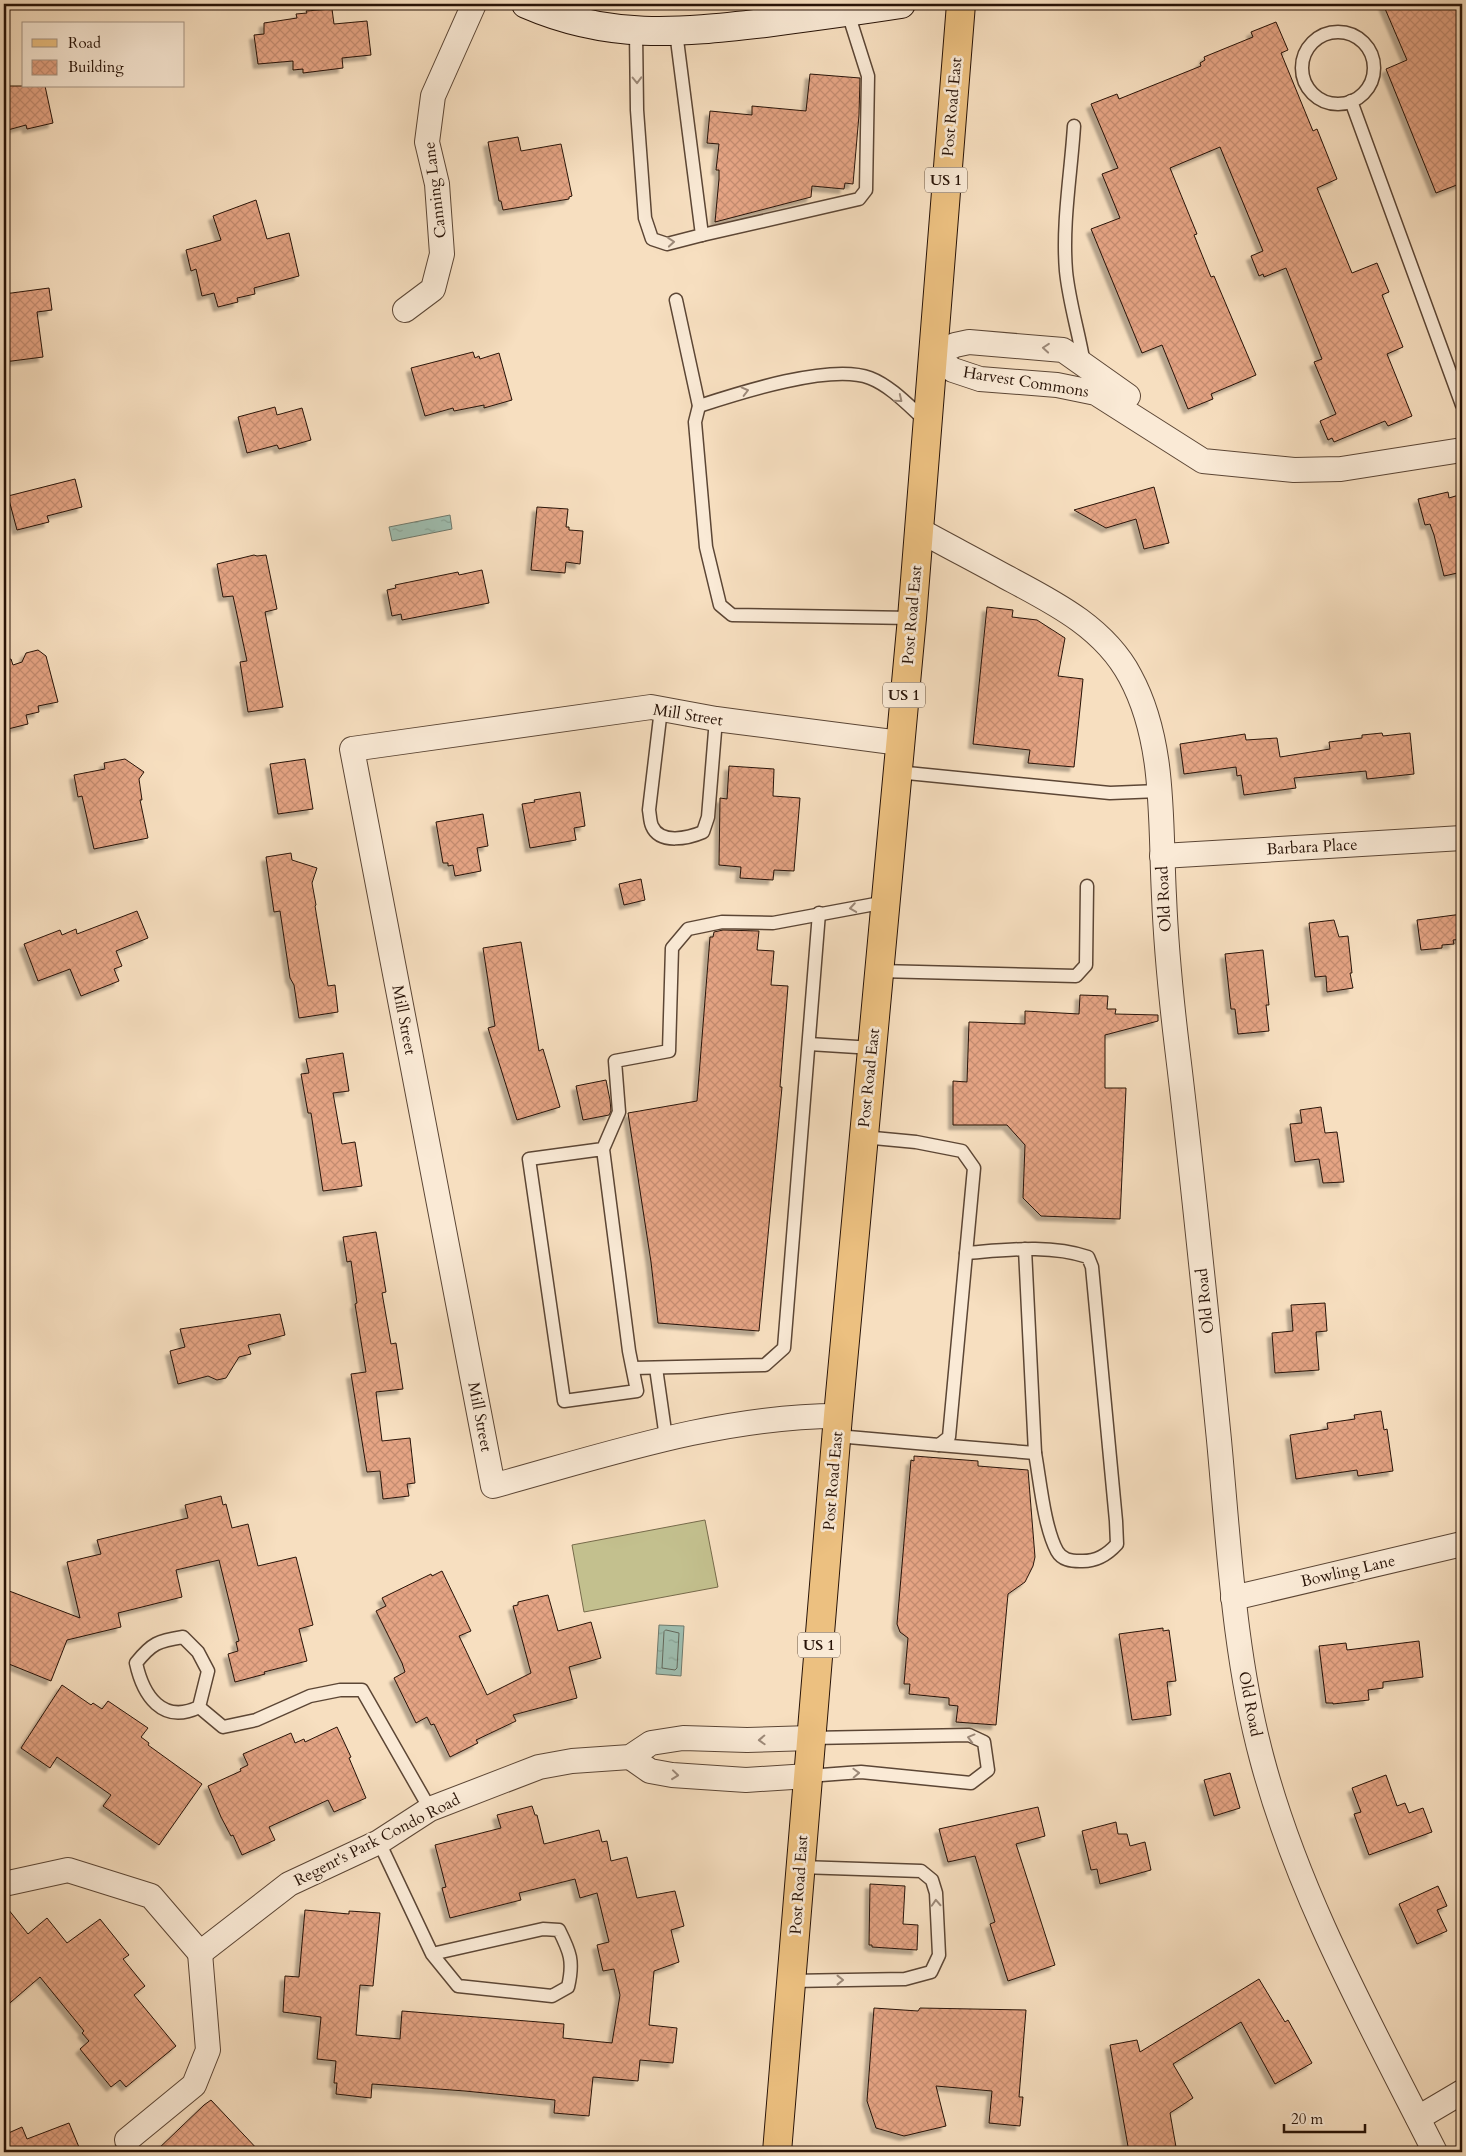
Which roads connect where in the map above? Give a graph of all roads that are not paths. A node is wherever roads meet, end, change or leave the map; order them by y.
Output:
1 (474, 4) edge
2 (526, 4) edge
3 (901, 4) edge
4 (961, 4) edge
5 (859, 9) edge
6 (636, 32) junction
7 (676, 32) junction
8 (1351, 101) junction
9 (1074, 126) dead end
10 (702, 236) junction
11 (676, 300) dead end
12 (405, 310) dead end
13 (932, 356) junction
14 (1084, 364) junction
15 (1462, 405) edge
16 (699, 406) junction
17 (928, 422) junction
18 (1462, 450) edge
19 (1236, 463) junction
20 (919, 530) junction
21 (912, 618) junction
22 (661, 709) junction
23 (716, 719) junction
24 (900, 743) junction
25 (897, 772) junction
26 (1159, 791) junction
27 (1462, 838) edge
28 (1162, 856) junction
29 (1087, 886) dead end
30 (886, 902) junction
31 (819, 913) junction
32 (879, 971) junction
33 (809, 1044) junction
34 (873, 1048) junction
35 (863, 1137) junction
36 (603, 1149) junction
37 (1025, 1249) junction
38 (966, 1253) junction
39 (633, 1368) junction
40 (656, 1368) junction
41 (838, 1426) junction
42 (666, 1438) junction
43 (939, 1445) junction
44 (1035, 1452) junction
45 (1462, 1544) edge
46 (1233, 1598) junction
47 (199, 1707) junction
48 (811, 1738) junction
49 (630, 1757) junction
50 (808, 1776) junction
51 (430, 1809) junction
52 (379, 1842) junction
53 (800, 1867) junction
54 (4, 1884) edge
55 (200, 1953) junction
56 (432, 1954) junction
57 (792, 1981) junction
58 (1462, 2092) edge
59 (1418, 2118) junction
60 (127, 2140) dead end
61 (777, 2152) edge
62 (1436, 2152) edge

1 - 12 street, Canning Lane
2 - 6 street
3 - 5 street
4 - 13 main road, Post Road East / US 1
5 - 7 street
5 - 10 lane
6 - 7 street
6 -> 10 lane
7 - 10 lane
8 - 8 lane
8 - 15 lane
9 - 14 lane
11 - 16 lane
14 -> 13 street, Harvest Commons
13 - 17 main road, Post Road East / US 1
13 - 19 street, Harvest Commons
14 - 19 street, Harvest Commons
16 -> 17 lane
16 - 21 lane
17 - 20 main road, Post Road East / US 1
18 - 19 street, Harvest Commons
20 - 21 main road, Post Road East / US 1
20 - 26 street, Old Road
21 - 24 main road, Post Road East / US 1
22 - 23 street, Mill Street
22 - 23 lane
22 - 42 street, Mill Street
23 - 24 street, Mill Street
24 - 25 main road, Post Road East / US 1
25 - 26 lane
25 - 30 main road, Post Road East / US 1
26 - 28 street, Old Road
27 - 28 street, Barbara Place
28 - 46 street, Old Road
29 - 32 lane
30 -> 31 lane
30 - 32 main road, Post Road East / US 1
31 - 33 lane
31 - 36 lane
32 - 34 main road, Post Road East / US 1
33 - 34 lane
33 - 40 lane
34 - 35 main road, Post Road East / US 1
35 - 38 lane
35 - 41 main road, Post Road East / US 1
36 - 39 lane
36 - 39 lane
37 - 38 lane
37 - 44 lane
37 - 44 lane
38 - 43 lane
39 - 40 lane
40 - 42 lane
41 - 42 street, Mill Street
41 - 43 lane
41 - 48 main road, Post Road East / US 1
43 - 44 lane
45 - 46 street, Bowling Lane
46 - 59 street, Old Road
47 - 47 lane
47 - 51 lane
48 -> 49 street, Regent's Park Condo Road
48 - 50 main road, Post Road East / US 1
50 -> 48 lane
49 -> 50 street
49 - 51 street, Regent's Park Condo Road
50 - 53 main road, Post Road East / US 1
51 - 52 street, Regent's Park Condo Road
52 - 55 street, Regent's Park Condo Road
52 - 56 lane
53 - 57 main road, Post Road East / US 1
57 -> 53 lane
54 - 55 street
55 - 60 street
56 - 56 lane
57 - 61 main road, Post Road East / US 1
58 - 59 street
59 - 62 street, Old Road

